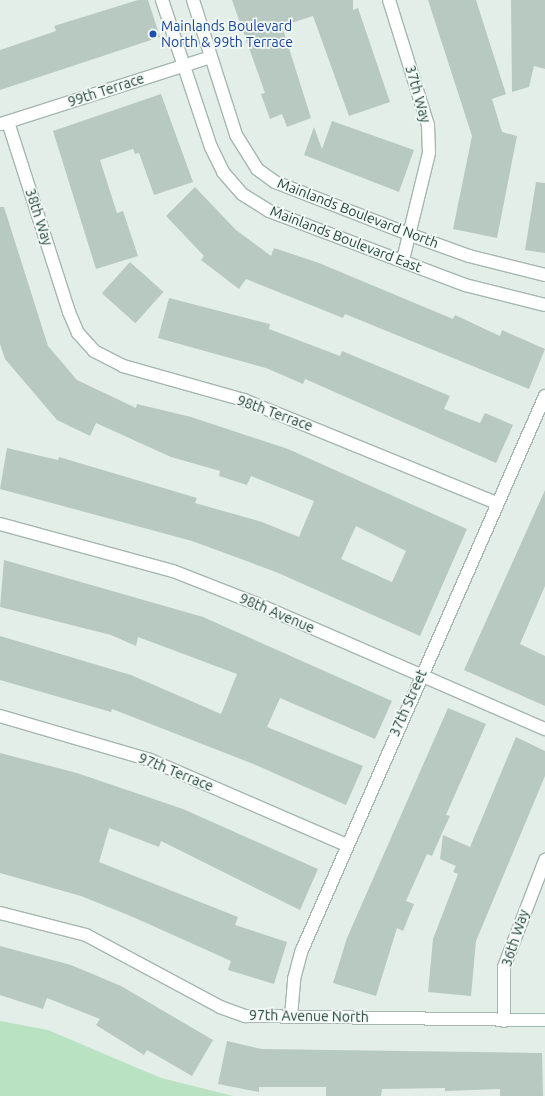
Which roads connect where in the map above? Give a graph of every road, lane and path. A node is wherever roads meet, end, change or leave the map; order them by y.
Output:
1 (162, 0) edge
2 (193, 0) edge
3 (389, 0) edge
4 (211, 57) junction
5 (182, 65) junction
6 (4, 123) edge
7 (411, 235) junction
8 (403, 260) junction
9 (545, 275) edge
10 (545, 305) edge
11 (69, 312) joint
12 (545, 396) edge
13 (496, 503) junction
14 (0, 524) edge
15 (421, 674) junction
16 (0, 716) edge
17 (545, 729) edge
18 (346, 845) junction
19 (545, 860) edge
20 (0, 913) edge
21 (291, 1016) junction
22 (504, 1020) junction
23 (545, 1020) edge

1 - 5 street
2 - 4 street, Mainlands Boulevard North
3 - 7 street, 37th Way
4 - 5 street, 99th Terrace
4 - 7 street, Mainlands Boulevard North
5 - 6 street, 99th Terrace
5 - 8 street, Mainlands Boulevard East
6 - 11 street, 38th Way
7 - 8 street, 37th Way
7 - 9 street, Mainlands Boulevard North
8 - 10 street, Mainlands Boulevard East
11 - 13 street, 98th Terrace
12 - 13 street, 37th Street
13 - 15 street, 37th Street
14 - 15 street, 98th Avenue
15 - 17 street, 98th Avenue
15 - 18 street, 37th Street
16 - 18 street, 97th Terrace
18 - 21 street, 37th Street
19 - 22 street, 36th Way
20 - 21 street, 97th Avenue North
21 - 22 street, 97th Avenue North
22 - 23 street, 97th Avenue North

